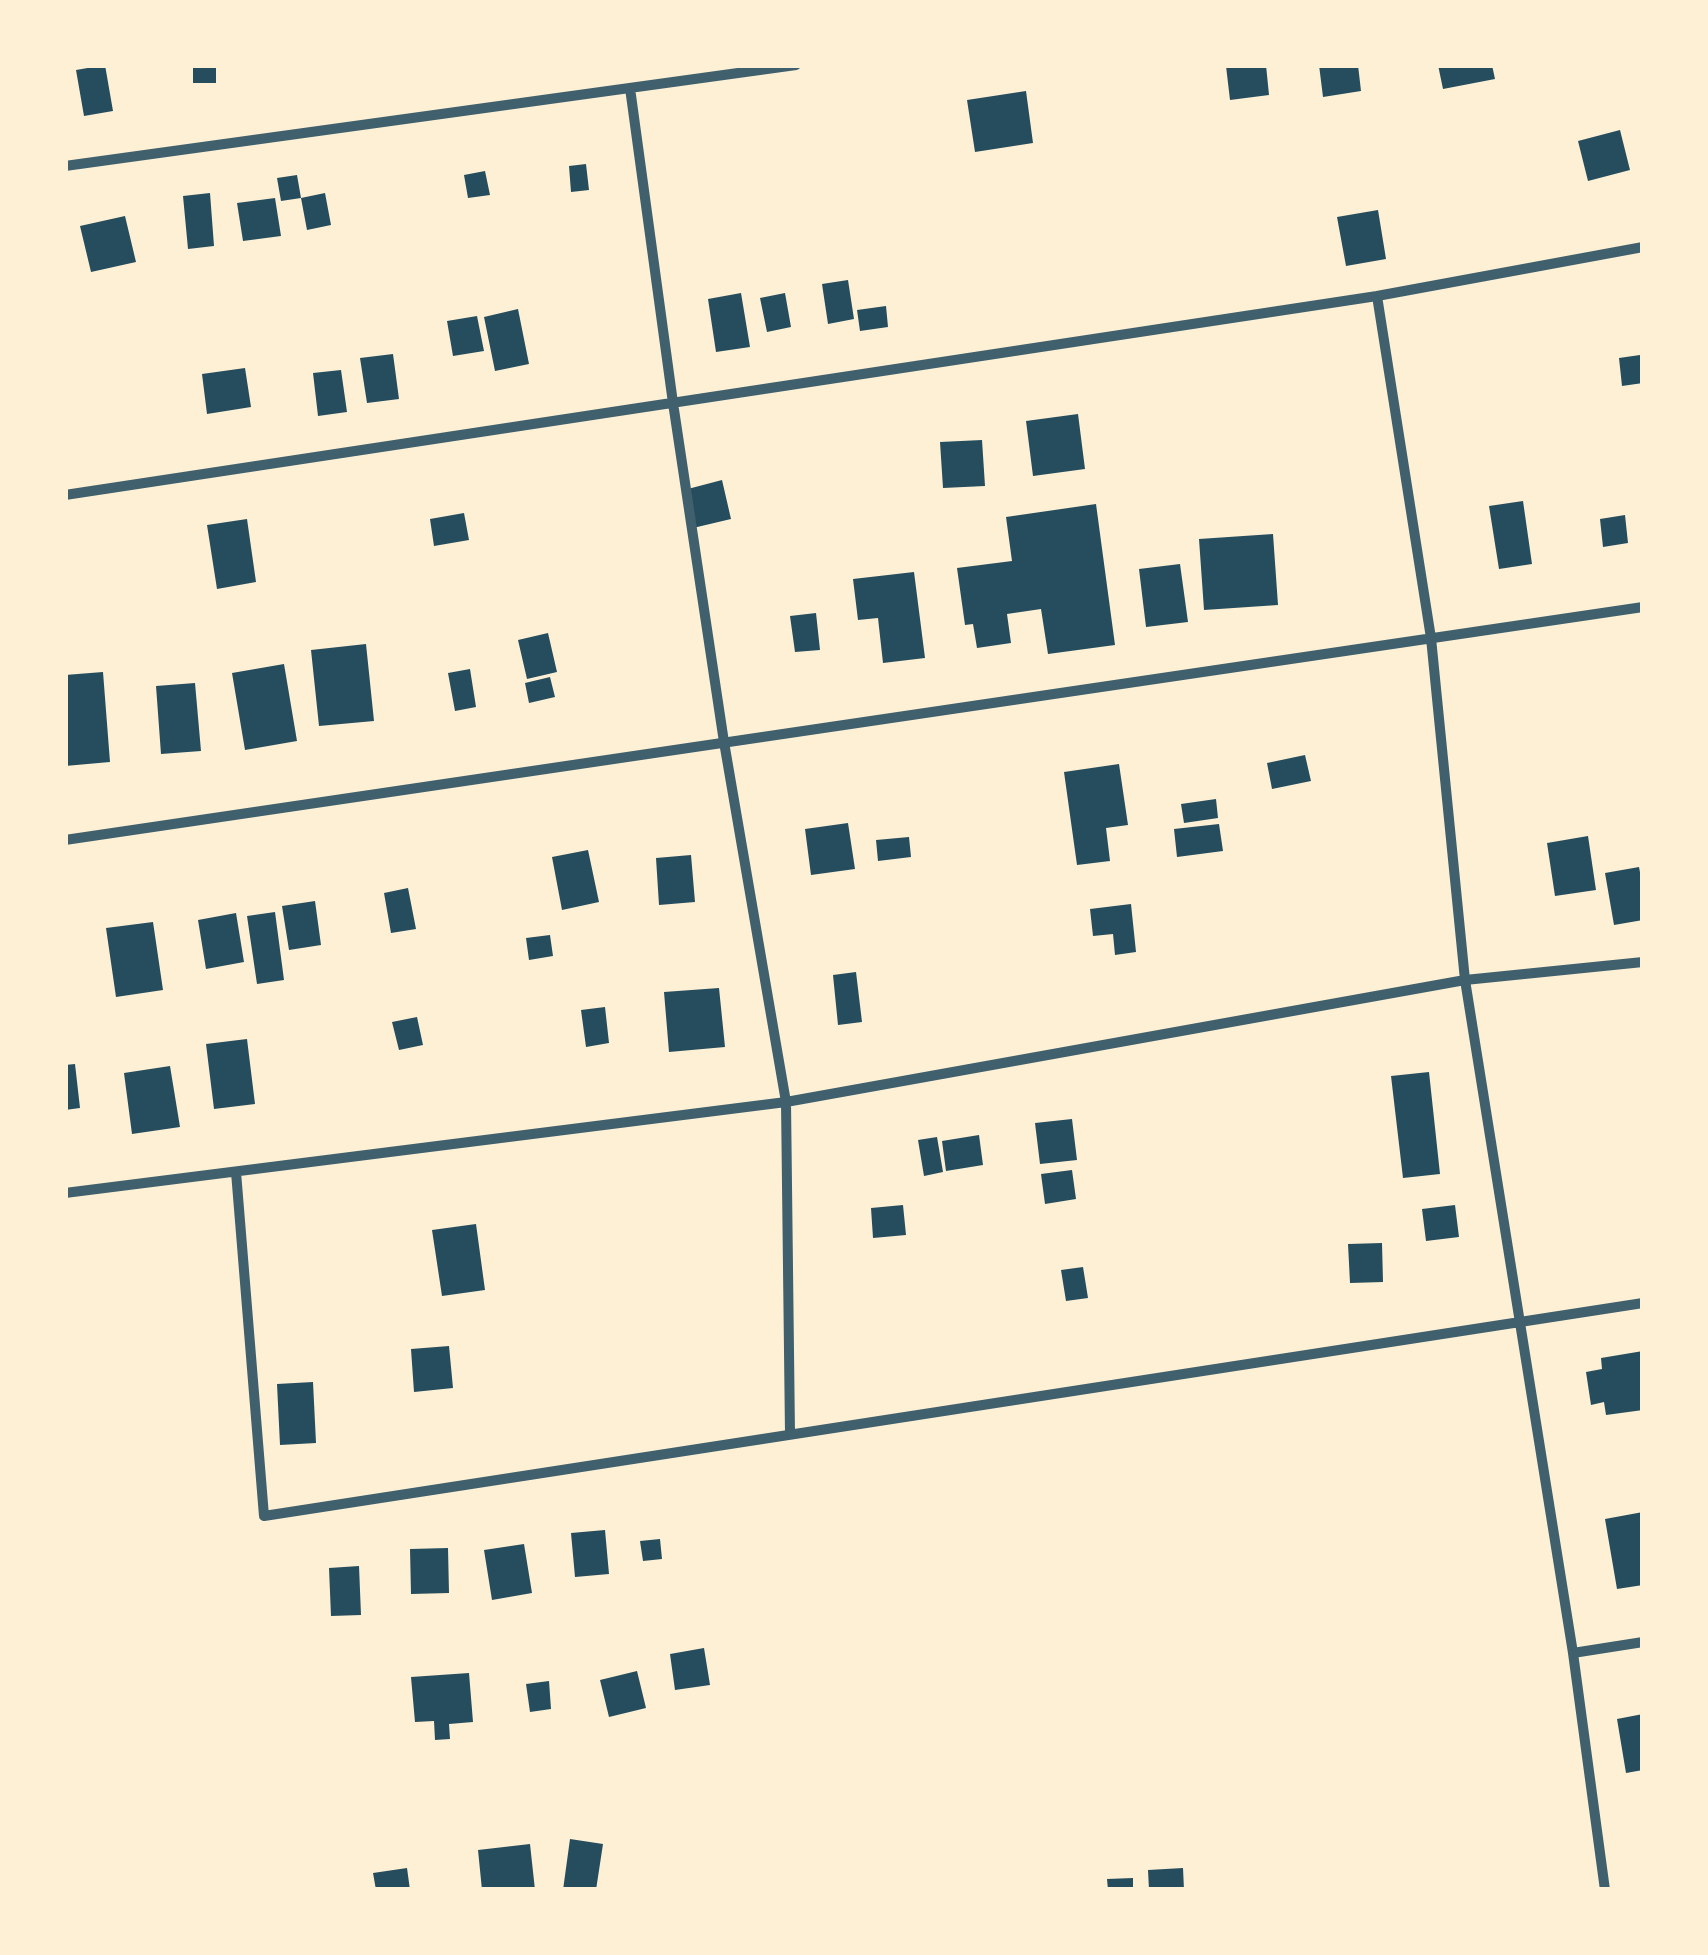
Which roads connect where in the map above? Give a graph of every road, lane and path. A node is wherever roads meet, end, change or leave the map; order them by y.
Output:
1 (796, 65) edge
2 (630, 88) junction
3 (65, 166) edge
4 (1643, 246) edge
5 (1377, 296) junction
6 (673, 403) junction
7 (65, 495) edge
8 (1643, 607) edge
9 (1431, 638) junction
10 (724, 742) junction
11 (65, 840) edge
12 (1643, 962) edge
13 (1465, 980) junction
14 (786, 1102) junction
15 (236, 1172) junction
16 (65, 1194) edge
17 (1643, 1303) edge
18 (1520, 1323) junction
19 (790, 1434) junction
20 (1643, 1642) edge
21 (1573, 1653) junction
22 (1604, 1890) edge

1 - 2 street
2 - 3 street
2 - 6 street
4 - 5 street
5 - 6 street
5 - 9 street
6 - 7 street
6 - 10 street
8 - 9 street
9 - 10 street
9 - 13 street
10 - 11 street
10 - 14 street
12 - 13 street
13 - 14 street
13 - 18 street
14 - 15 street
14 - 19 street
15 - 16 street
15 - 19 street
17 - 18 street
18 - 19 street
18 - 21 street
20 - 21 street
21 - 22 street

